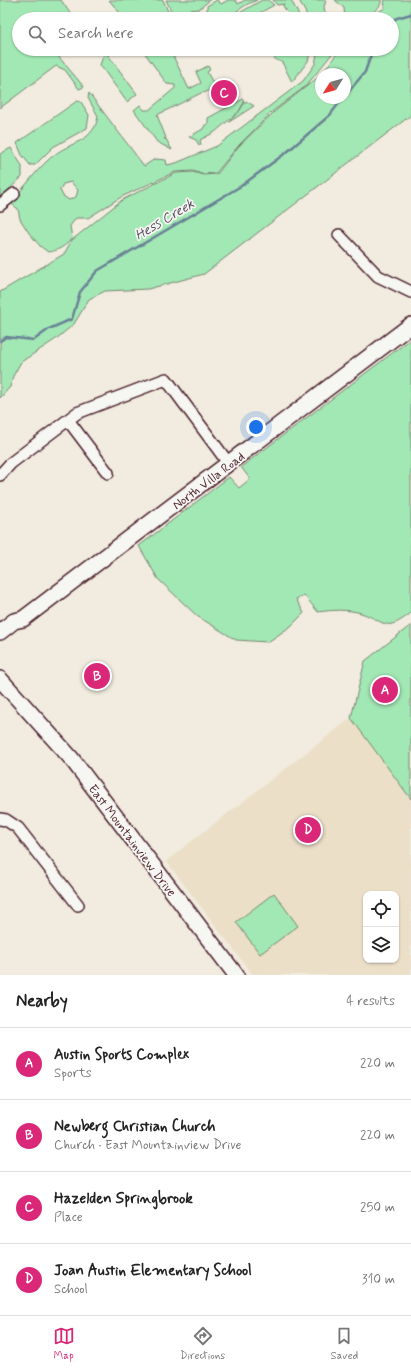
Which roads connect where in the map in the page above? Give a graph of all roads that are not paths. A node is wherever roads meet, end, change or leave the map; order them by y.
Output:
1 (14, 194) dead end
2 (0, 205) edge
3 (339, 235) dead end
4 (411, 292) edge
5 (411, 325) edge
6 (68, 420) junction
7 (229, 464) junction
8 (108, 473) dead end
9 (0, 475) edge
10 (23, 619) junction
11 (0, 632) edge
12 (0, 643) edge
13 (0, 679) edge
14 (0, 694) edge
15 (26, 709) junction
16 (0, 819) edge
17 (78, 905) dead end
18 (236, 975) edge

1 - 2 street
3 - 4 street
5 - 7 main road, North Villa Road
6 - 7 street
6 - 8 street
6 - 9 street
7 - 10 main road, North Villa Road
10 - 11 main road, North Villa Road
10 - 12 main road, North Villa Road
13 - 15 main road, East Mountainview Drive
14 - 15 main road, East Mountainview Drive
15 - 18 main road, East Mountainview Drive
16 - 17 street

